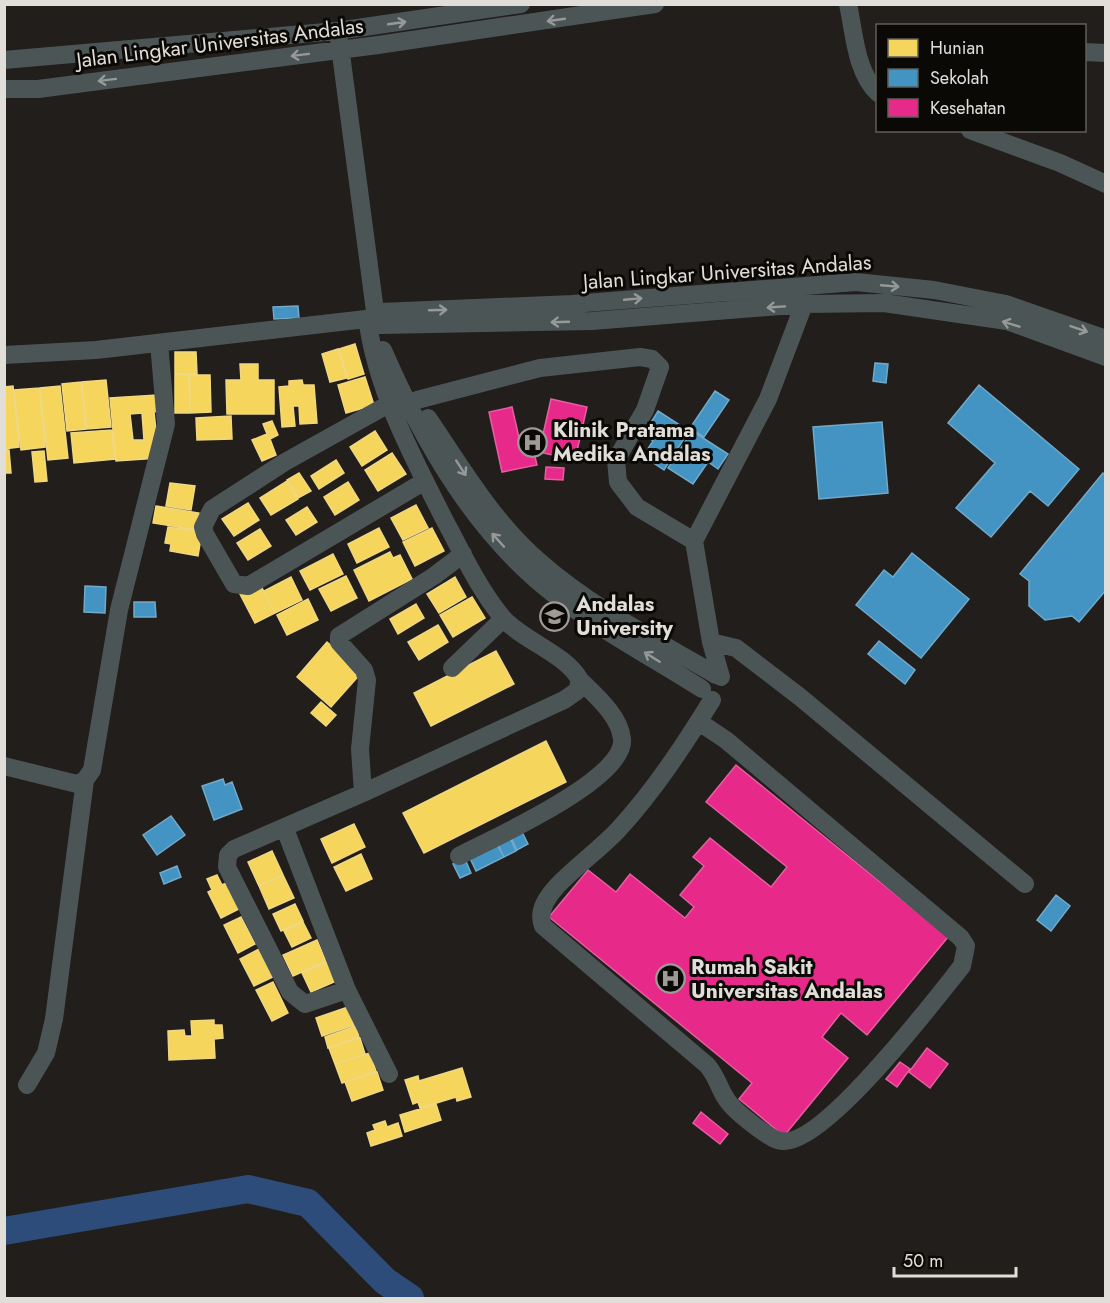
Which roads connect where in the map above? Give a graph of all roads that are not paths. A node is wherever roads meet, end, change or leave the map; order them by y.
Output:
1 (521, 4) edge
2 (655, 4) edge
3 (848, 4) edge
4 (596, 10) edge
5 (337, 31) junction
6 (341, 50) junction
7 (1086, 52) edge
8 (1106, 53) edge
9 (4, 60) edge
10 (4, 90) edge
11 (876, 91) edge
12 (975, 132) edge
13 (1106, 184) edge
14 (916, 288) junction
15 (708, 293) junction
16 (804, 304) junction
17 (917, 308) junction
18 (711, 311) junction
19 (375, 321) junction
20 (1106, 339) edge
21 (159, 343) junction
22 (4, 356) edge
23 (1106, 357) edge
24 (417, 400) junction
25 (389, 404) junction
26 (425, 481) junction
27 (694, 541) junction
28 (463, 554) junction
29 (503, 619) junction
30 (711, 642) junction
31 (452, 668) dead end
32 (719, 676) junction
33 (580, 680) junction
34 (707, 694) junction
35 (699, 722) junction
36 (4, 766) edge
37 (85, 780) junction
38 (363, 793) junction
39 (285, 829) junction
40 (459, 856) dead end
41 (1024, 885) dead end
42 (347, 990) junction
43 (389, 1074) dead end
44 (27, 1085) dead end

5 -> 1 street, Jalan Lingkar Universitas Andalas
2 - 4 street, Jalan Lingkar Universitas Andalas
3 - 11 street
4 -> 6 street, Jalan Lingkar Universitas Andalas
5 - 6 street
5 - 9 street, Jalan Lingkar Universitas Andalas
6 -> 10 street, Jalan Lingkar Universitas Andalas
6 - 19 street
7 - 8 street
12 - 13 street
15 -> 14 street, Jalan Lingkar Universitas Andalas
14 - 17 street
14 -> 20 street, Jalan Lingkar Universitas Andalas
15 - 18 street
19 -> 15 street, Jalan Lingkar Universitas Andalas
16 - 17 street, Jalan Lingkar Universitas Andalas
16 -> 18 street, Jalan Lingkar Universitas Andalas
16 - 27 street
23 -> 17 street, Jalan Lingkar Universitas Andalas
18 -> 19 street, Jalan Lingkar Universitas Andalas
19 - 21 street
19 - 24 street
19 - 25 street
34 -> 19 street
21 - 22 street
21 - 37 street
24 - 27 street
24 -> 32 street
25 - 26 street
25 - 26 street
26 - 28 street
27 - 30 street
28 - 29 street
28 - 38 street
29 - 31 street
29 - 33 street
30 - 32 street
30 - 41 street
32 - 34 street
33 - 38 street
33 - 40 street
34 - 35 street
35 - 35 street
36 - 37 street
37 - 44 street
38 - 39 street
39 - 42 street
39 - 42 street
42 - 43 street

